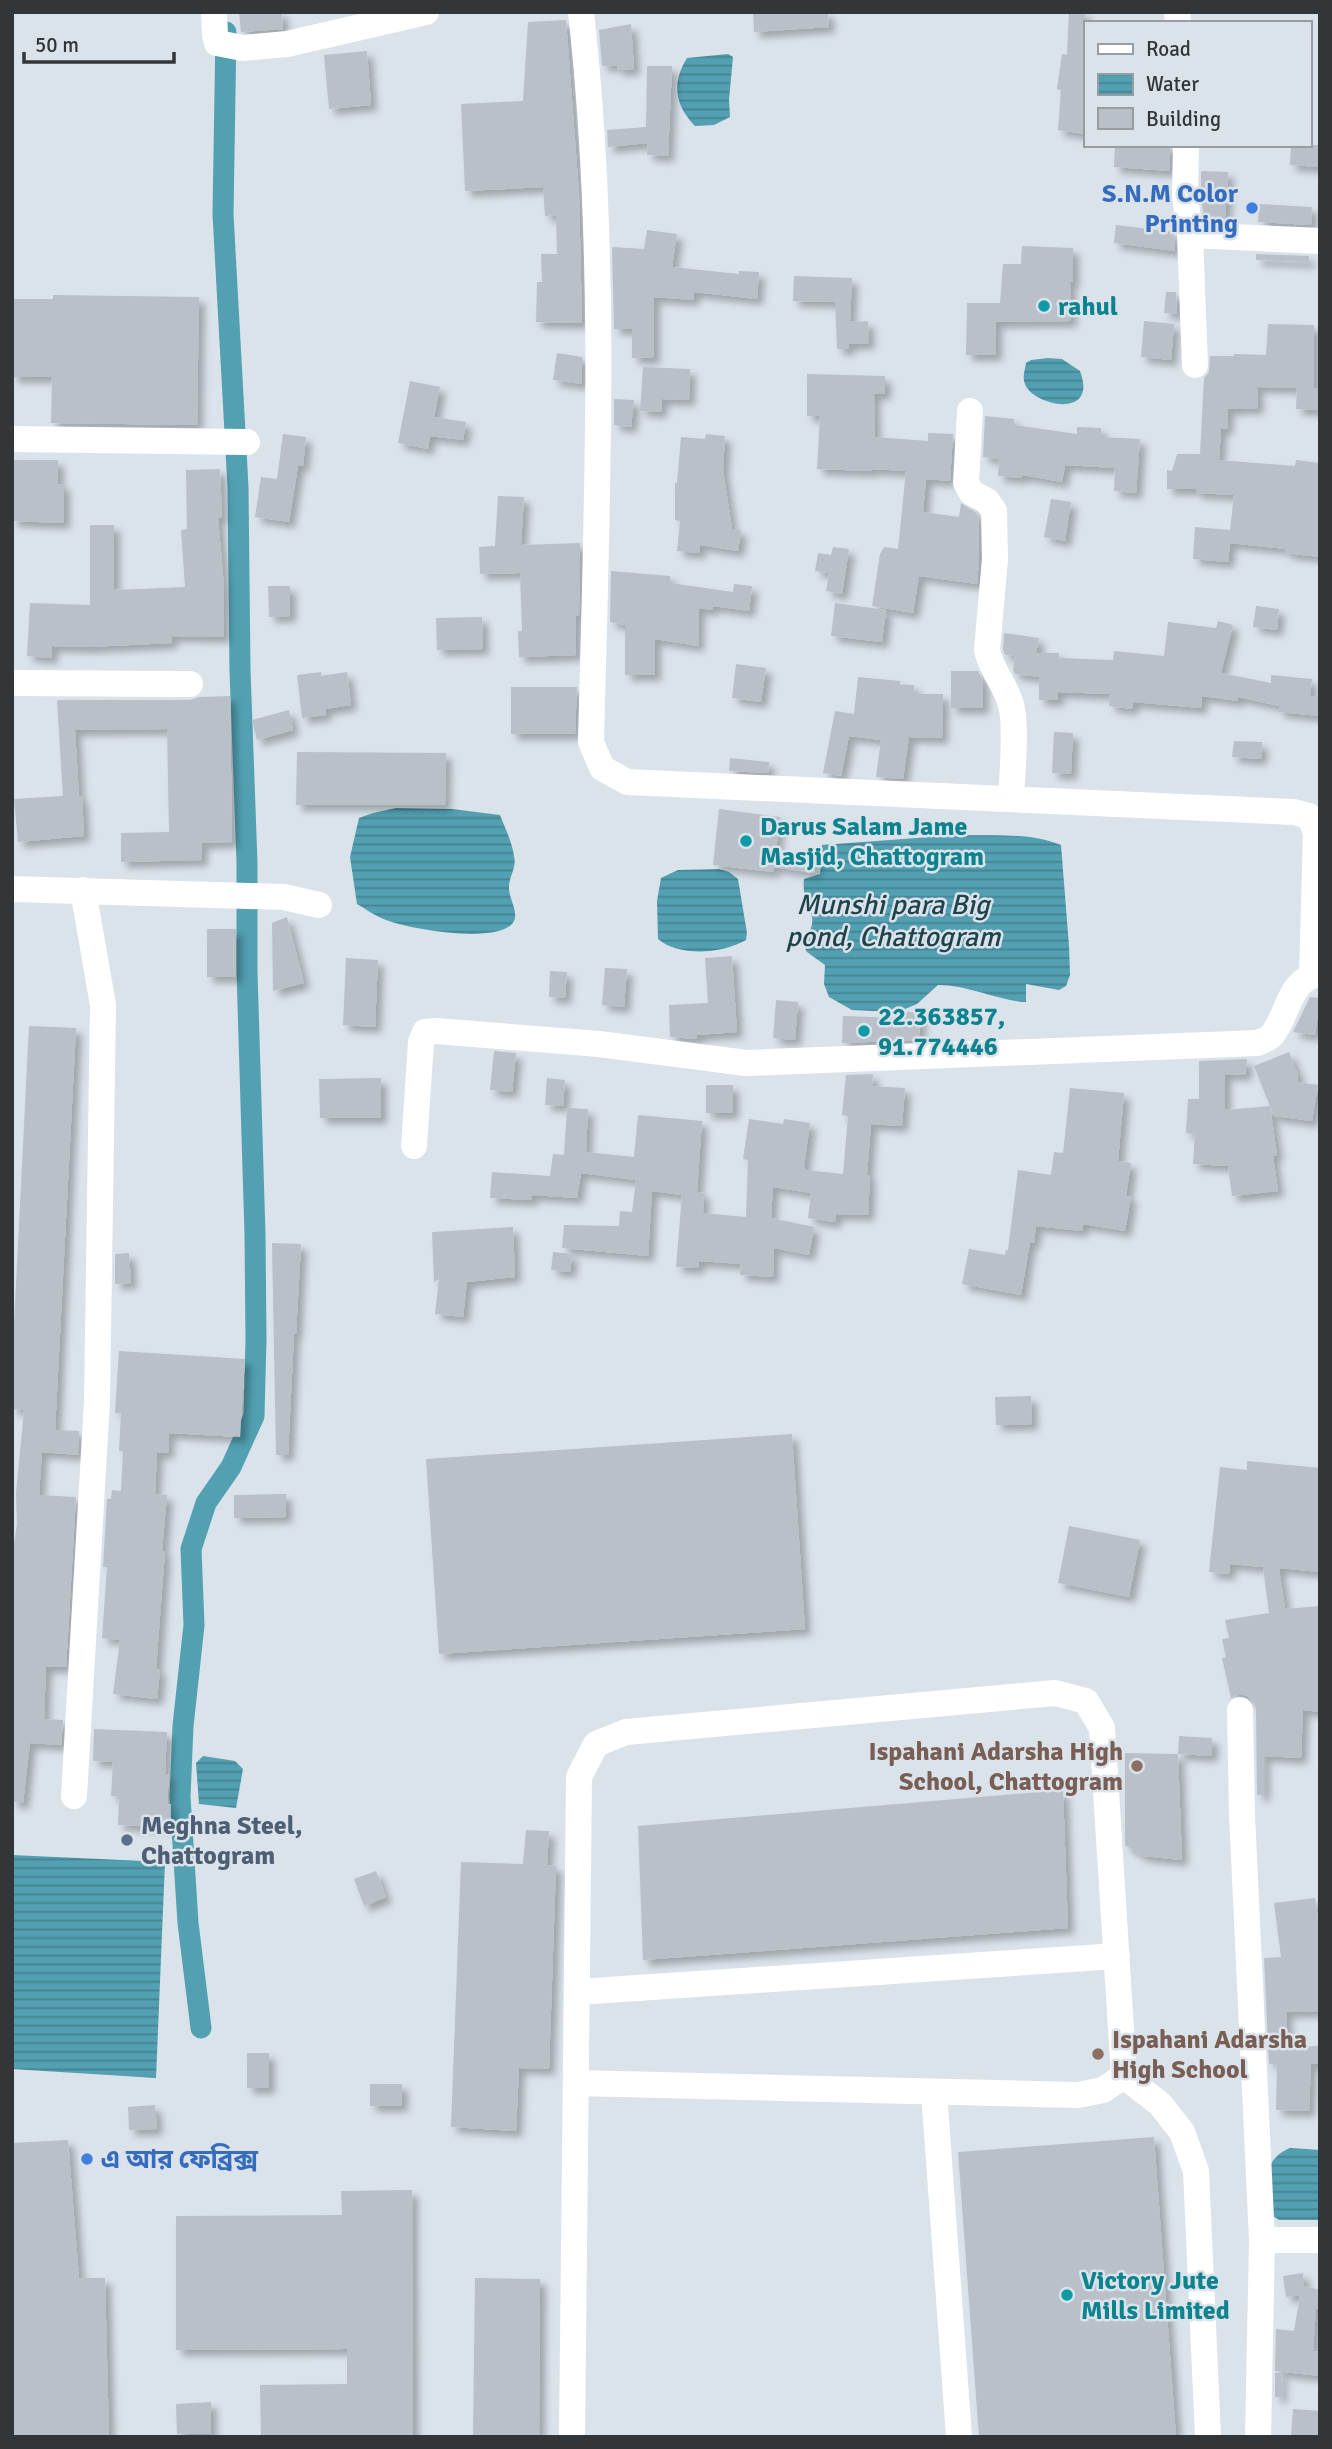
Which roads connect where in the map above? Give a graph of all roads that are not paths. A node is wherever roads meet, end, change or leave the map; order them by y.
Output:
1 (214, 12) edge
2 (426, 12) edge
3 (581, 12) edge
4 (1186, 147) edge
5 (1190, 235) junction
6 (1320, 241) edge
7 (1195, 365) dead end
8 (970, 411) dead end
9 (12, 439) edge
10 (234, 442) dead end
11 (12, 683) edge
12 (190, 684) dead end
13 (1011, 800) junction
14 (12, 889) edge
15 (83, 890) junction
16 (319, 905) dead end
17 (1316, 974) edge
18 (414, 1146) dead end
19 (1240, 1710) dead end
20 (74, 1796) dead end
21 (1117, 1956) junction
22 (578, 1992) junction
23 (1124, 2076) junction
24 (577, 2083) junction
25 (934, 2092) junction
26 (1262, 2240) junction
27 (1320, 2240) edge
28 (572, 2437) edge
29 (959, 2437) edge
30 (1208, 2437) edge
31 (1258, 2437) edge

1 - 2 street
3 - 13 street
4 - 5 street
5 - 6 street
5 - 7 street
8 - 13 street
9 - 10 street
11 - 12 street
13 - 17 street
14 - 15 street
15 - 16 street
15 - 20 street
17 - 18 street
19 - 26 street
21 - 22 street
21 - 22 street
21 - 23 street
22 - 24 street
23 - 25 street
23 - 30 street
24 - 25 street
24 - 28 street
25 - 29 street
26 - 27 street
26 - 31 street

